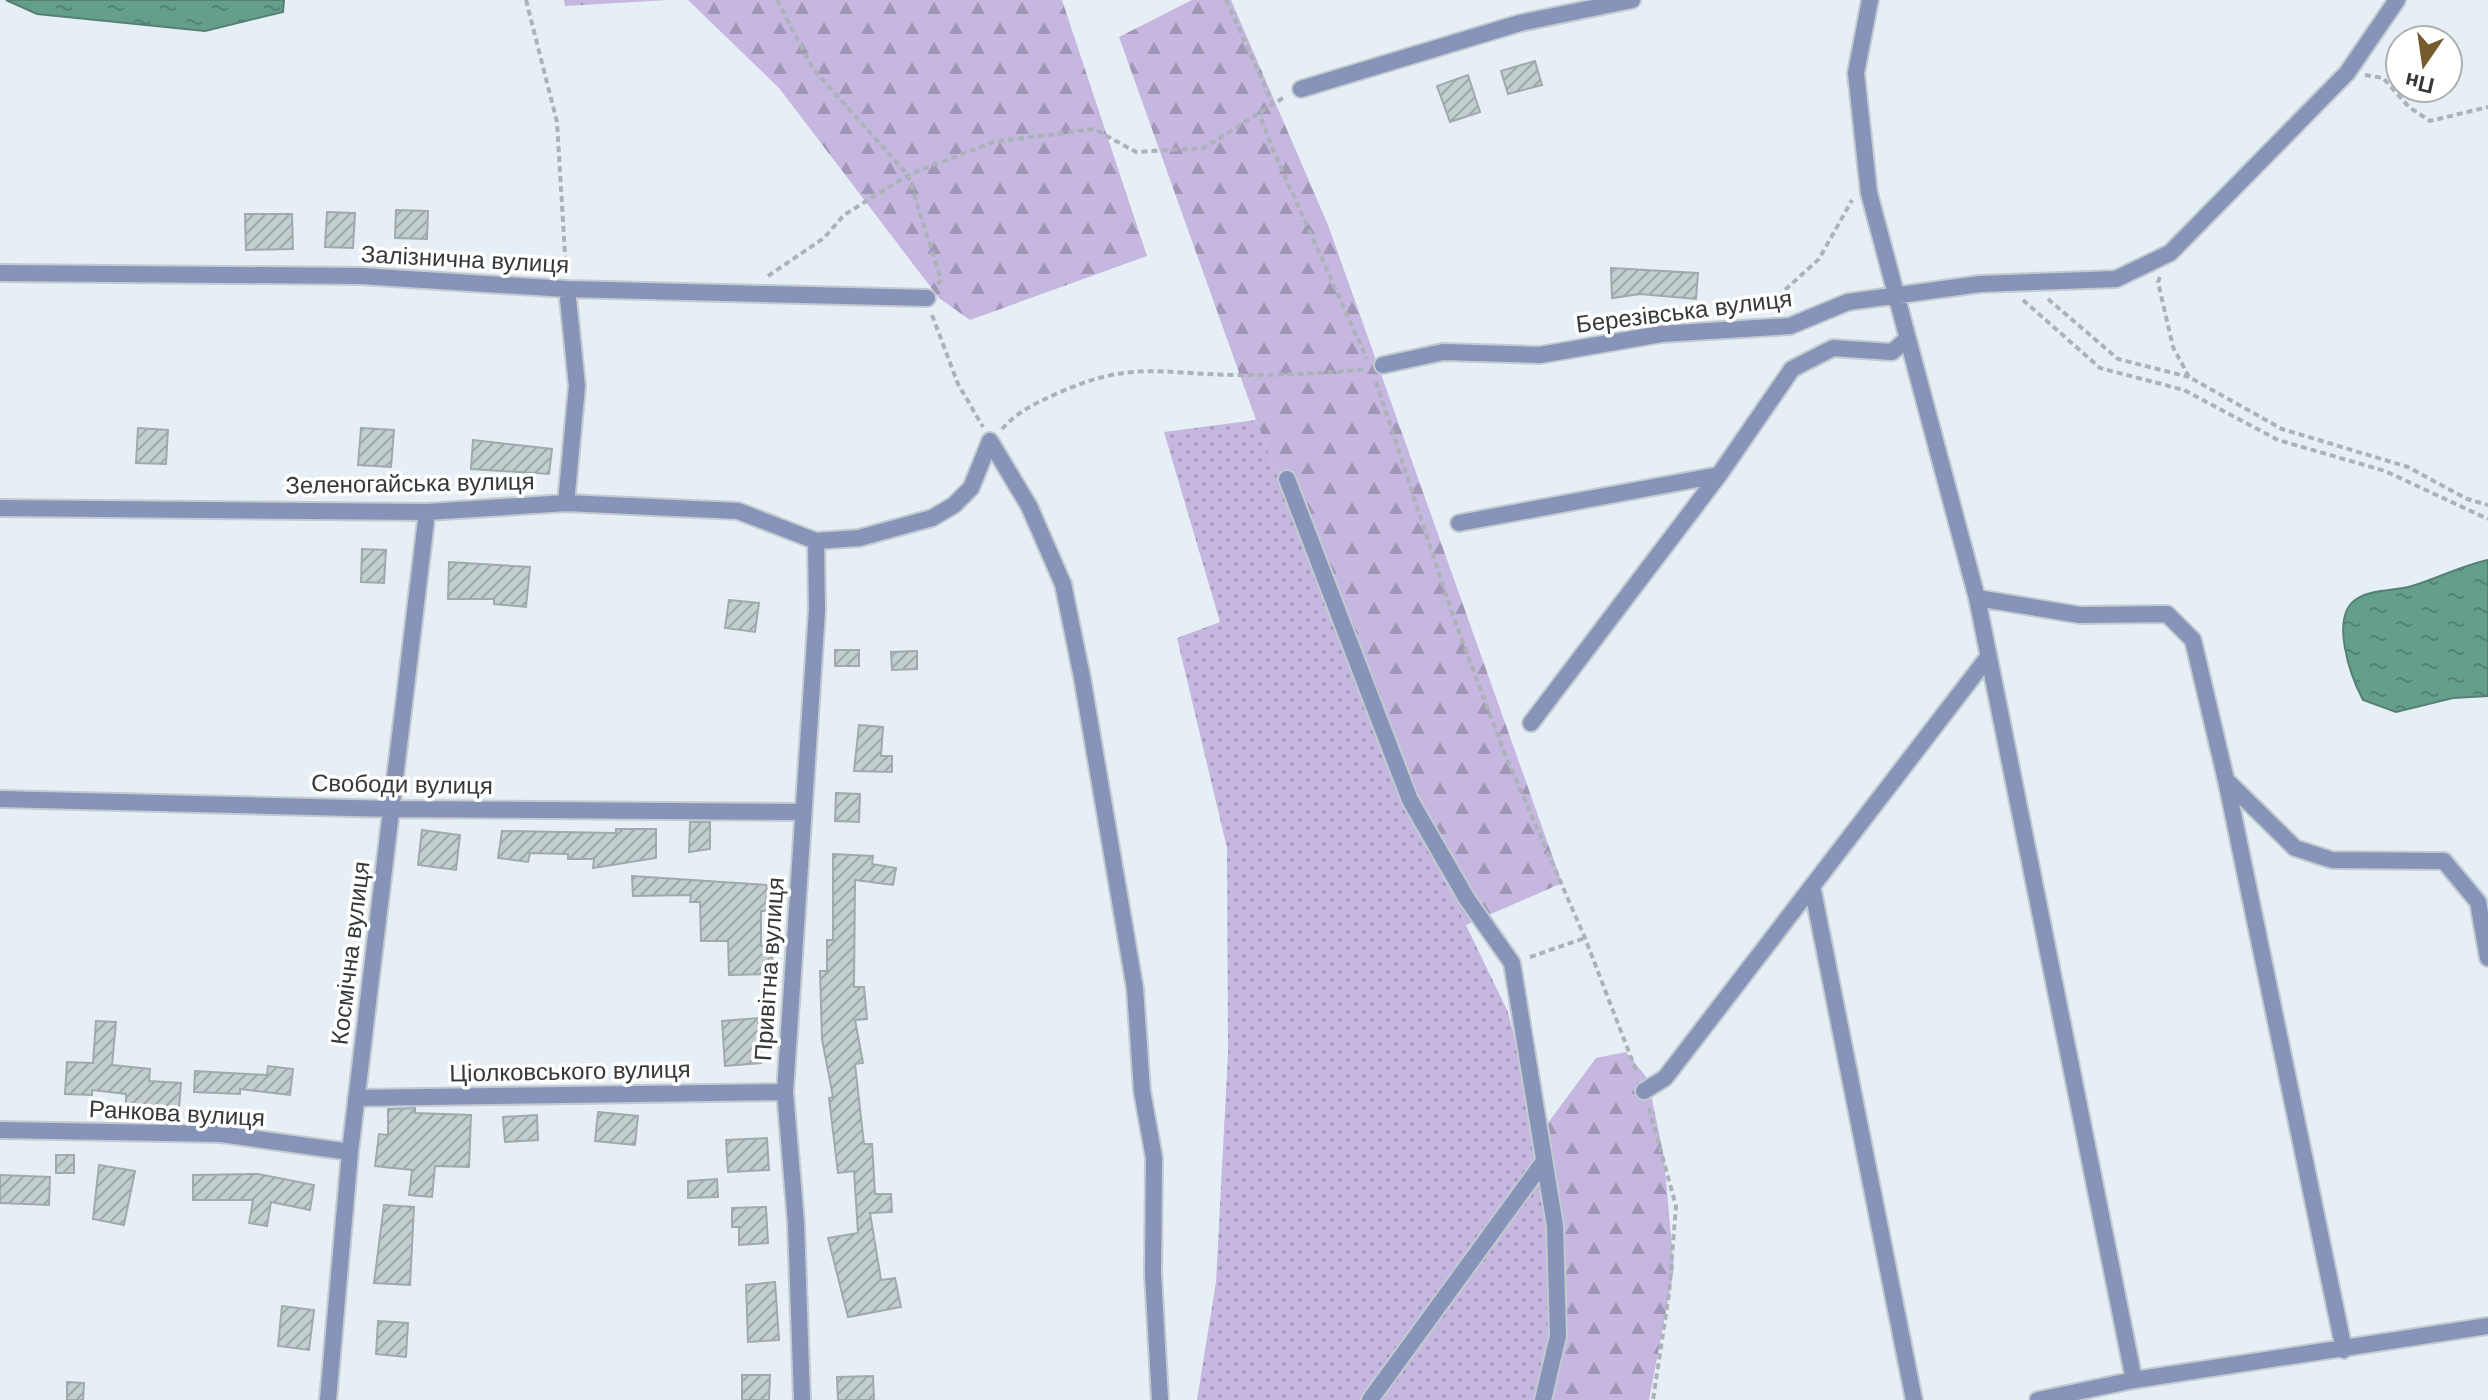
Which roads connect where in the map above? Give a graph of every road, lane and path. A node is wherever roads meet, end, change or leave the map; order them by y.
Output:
1 (526, 0) edge
2 (777, 0) edge
3 (1226, 0) edge
4 (1632, 0) edge
5 (1870, 0) edge
6 (2397, 0) edge
7 (2347, 73) junction
8 (1301, 89) dead end
9 (2488, 107) edge
10 (1262, 109) junction
11 (1867, 174) junction
12 (908, 175) junction
13 (2170, 253) junction
14 (0, 273) edge
15 (2024, 279) junction
16 (567, 289) junction
17 (743, 292) junction
18 (927, 298) junction
19 (1896, 298) junction
20 (2020, 298) dead end
21 (1744, 328) junction
22 (1907, 339) junction
23 (1377, 366) junction
24 (2189, 377) junction
25 (990, 441) junction
26 (1719, 475) junction
27 (1287, 479) dead end
28 (566, 503) junction
29 (2488, 505) edge
30 (0, 508) edge
31 (427, 512) junction
32 (2488, 519) edge
33 (1459, 523) dead end
34 (816, 541) junction
35 (1977, 598) junction
36 (1988, 657) junction
37 (1531, 723) dead end
38 (2226, 780) junction
39 (0, 799) edge
40 (391, 809) junction
41 (803, 812) junction
42 (1812, 886) junction
43 (1585, 938) junction
44 (2488, 958) edge
45 (1512, 963) junction
46 (1644, 1091) junction
47 (785, 1092) junction
48 (356, 1098) junction
49 (0, 1130) edge
50 (350, 1152) junction
51 (1544, 1161) junction
52 (2488, 1326) edge
53 (2344, 1350) junction
54 (2134, 1380) junction
55 (328, 1400) edge
56 (802, 1400) edge
57 (1160, 1400) edge
58 (1370, 1400) edge
59 (1543, 1400) edge
60 (1653, 1400) edge
61 (1914, 1400) edge
62 (2038, 1400) edge

1 - 16 path
2 - 12 path
3 - 10 path
4 - 8 street
5 - 11 street
6 - 7 street, Березівська вулиця
7 - 9 path
7 - 13 street, Березівська вулиця
10 - 12 path
10 - 23 path
11 - 19 street
11 - 21 path
12 - 17 path
12 - 18 path
13 - 15 street, Березівська вулиця
13 - 24 path
14 - 16 street, Залізнична вулиця
15 - 19 street, Березівська вулиця
15 - 24 path
16 - 17 street, Залізнична вулиця
16 - 28 street
17 - 18 street, Залізнична вулиця
18 - 25 path
19 - 21 street, Березівська вулиця
19 - 22 street
20 - 32 path
21 - 23 street, Березівська вулиця
22 - 26 street
22 - 35 street
23 - 25 path
23 - 43 path
24 - 29 path
25 - 34 street
25 - 57 street
26 - 33 street
26 - 37 street
27 - 45 street
28 - 31 street, Зеленогайська вулиця
28 - 34 street, Зеленогайська вулиця
30 - 31 street, Зеленогайська вулиця
31 - 40 street, Космічна вулиця
34 - 41 street, Привітна вулиця
35 - 36 street
35 - 38 street
36 - 42 street
36 - 54 street
38 - 44 street
38 - 53 street
39 - 40 street, Свободи вулиця
40 - 41 street, Свободи вулиця
40 - 48 street, Космічна вулиця
41 - 47 street, Привітна вулиця
42 - 46 street
42 - 61 street
43 - 45 path
43 - 46 path
45 - 51 street
46 - 60 path
47 - 48 street, Ціолковського вулиця
47 - 56 street, Привітна вулиця
48 - 50 street, Космічна вулиця
49 - 50 street, Ранкова вулиця
50 - 55 street, Космічна вулиця
51 - 58 street
51 - 59 street
52 - 53 street
53 - 54 street
54 - 62 street

